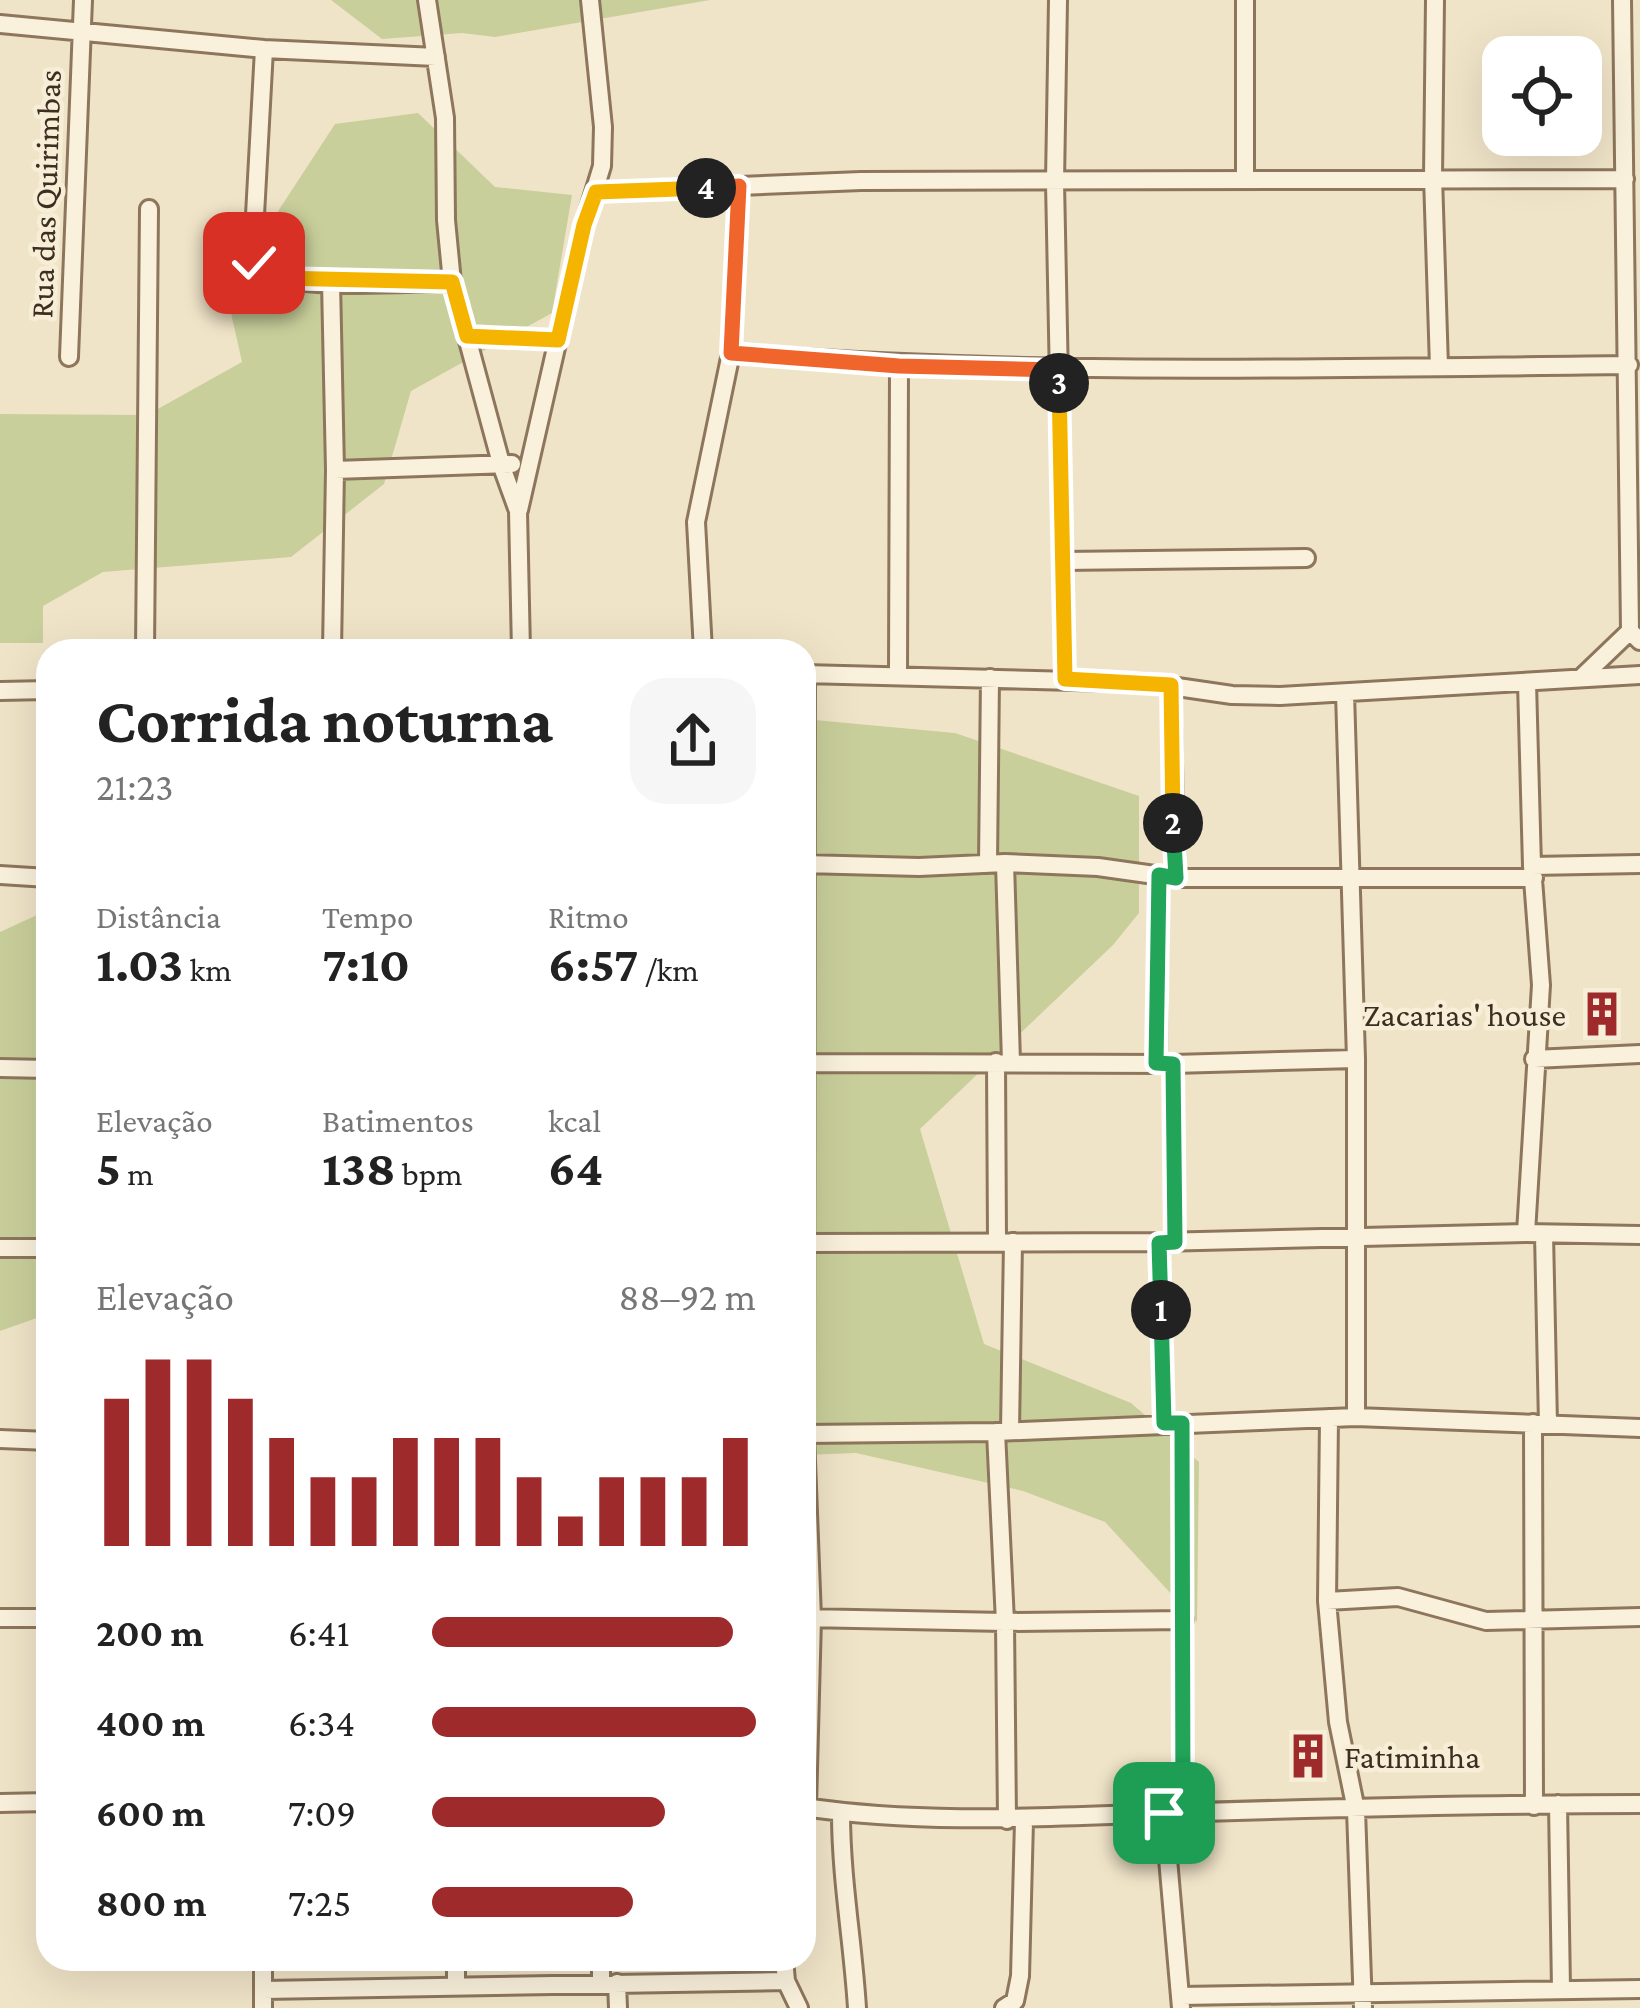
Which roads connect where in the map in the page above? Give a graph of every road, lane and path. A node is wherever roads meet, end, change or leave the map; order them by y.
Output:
1 (83, 0) edge
2 (427, 0) edge
3 (590, 0) edge
4 (1046, 0) edge
5 (1058, 0) edge
6 (1245, 0) edge
7 (1435, 0) edge
8 (1622, 0) edge
9 (0, 24) edge
10 (81, 33) junction
11 (264, 49) junction
12 (436, 57) junction
13 (1632, 63) edge
14 (1432, 177) junction
15 (1245, 179) junction
16 (1625, 179) junction
17 (1054, 182) junction
18 (739, 186) junction
19 (596, 192) junction
20 (149, 208) dead end
21 (1634, 258) edge
22 (331, 281) junction
23 (452, 282) junction
24 (467, 336) junction
25 (558, 340) junction
26 (731, 353) junction
27 (69, 357) dead end
28 (1629, 364) junction
29 (899, 366) junction
30 (1438, 367) junction
31 (1058, 370) junction
32 (1634, 445) edge
33 (530, 460) junction
34 (502, 467) junction
35 (335, 470) junction
36 (518, 511) junction
37 (1306, 558) dead end
38 (1062, 561) junction
39 (1635, 636) edge
40 (145, 639) edge
41 (332, 639) edge
42 (521, 639) edge
43 (702, 639) edge
44 (816, 674) edge
45 (1640, 675) edge
46 (898, 676) junction
47 (991, 678) junction
48 (1580, 678) junction
49 (1065, 679) junction
50 (1527, 683) junction
51 (1171, 685) junction
52 (36, 690) edge
53 (0, 691) edge
54 (1345, 693) junction
55 (816, 864) edge
56 (997, 864) junction
57 (1640, 864) edge
58 (1533, 872) junction
59 (0, 875) edge
60 (36, 877) edge
61 (1168, 877) junction
62 (1350, 880) junction
63 (1640, 1054) edge
64 (1356, 1059) junction
65 (1534, 1059) junction
66 (1003, 1062) junction
67 (816, 1063) edge
68 (1165, 1063) junction
69 (0, 1067) edge
70 (36, 1068) edge
71 (1535, 1234) junction
72 (1640, 1235) edge
73 (1356, 1238) junction
74 (1005, 1242) junction
75 (1167, 1242) junction
76 (816, 1243) edge
77 (0, 1248) edge
78 (36, 1249) edge
79 (1356, 1417) junction
80 (1329, 1418) junction
81 (1173, 1423) junction
82 (1541, 1423) junction
83 (1640, 1428) edge
84 (1003, 1431) junction
85 (816, 1434) edge
86 (0, 1439) edge
87 (36, 1440) edge
88 (1327, 1601) junction
89 (0, 1618) edge
90 (36, 1618) edge
91 (816, 1618) edge
92 (1640, 1618) edge
93 (1184, 1619) junction
94 (1535, 1619) junction
95 (1005, 1622) junction
96 (36, 1802) edge
97 (0, 1803) edge
98 (1558, 1804) junction
99 (1640, 1804) edge
100 (1534, 1805) junction
101 (816, 1809) edge
102 (1356, 1810) junction
103 (1174, 1813) junction
104 (841, 1814) junction
105 (1016, 1820) junction
106 (456, 1971) edge
107 (605, 1971) edge
108 (785, 1971) edge
109 (785, 1981) junction
110 (609, 1983) junction
111 (456, 1984) junction
112 (437, 1985) junction
113 (1561, 1989) junction
114 (1640, 1989) edge
115 (263, 1999) edge
116 (1542, 1999) edge
117 (1363, 2000) edge
118 (1180, 2002) edge
119 (438, 2008) edge
120 (618, 2008) edge
121 (799, 2008) edge
122 (857, 2008) edge
123 (1004, 2008) edge

1 - 10 street, Rua das Quirimbas
2 - 12 street
3 - 19 street
4 - 5 street
5 - 17 street
6 - 15 street
7 - 14 street
8 - 13 street
9 - 10 street
10 - 11 street
10 - 27 street, Rua das Quirimbas
11 - 12 street
11 - 22 street
12 - 23 street
13 - 16 street
14 - 15 street
14 - 16 street
14 - 30 street
15 - 17 street
16 - 21 street
17 - 18 street
17 - 31 street
18 - 19 street
18 - 26 street
19 - 25 street
20 - 40 street
21 - 28 street
22 - 23 street
22 - 35 street
23 - 24 street
24 - 25 street
24 - 34 street
25 - 33 street
26 - 29 street
26 - 43 street
28 - 30 street
28 - 32 street
29 - 31 street
29 - 46 street
30 - 31 street
31 - 38 street
32 - 39 street
33 - 34 street
33 - 36 street
34 - 35 street
34 - 36 street
35 - 41 street
36 - 42 street
37 - 38 street
38 - 49 street
39 - 48 street
44 - 46 street
45 - 48 street
46 - 47 street
47 - 49 street
47 - 56 street
48 - 50 street
49 - 51 street
50 - 54 street
50 - 58 street
51 - 54 street
51 - 61 street
52 - 53 street
54 - 62 street
55 - 56 street
56 - 61 street
56 - 66 street
57 - 58 street
58 - 62 street
58 - 65 street
59 - 60 street
61 - 62 street
61 - 68 street
62 - 64 street
63 - 65 street
64 - 68 street
64 - 73 street
65 - 71 street
66 - 67 street
66 - 68 street
66 - 74 street
68 - 75 street
69 - 70 street
71 - 72 street
71 - 73 street
71 - 82 street
73 - 75 street
73 - 79 street
74 - 75 street
74 - 76 street
74 - 84 street
75 - 81 street
77 - 78 street
79 - 80 street
79 - 82 street
80 - 81 street
80 - 88 street
81 - 84 street
81 - 93 street
82 - 83 street
82 - 94 street
84 - 85 street
84 - 95 street
86 - 87 street
88 - 94 street
88 - 102 street
89 - 90 street
91 - 95 street
92 - 94 street
93 - 95 street
93 - 103 street
94 - 100 street
95 - 105 street
96 - 97 street
98 - 99 street
98 - 100 street
98 - 113 street
100 - 102 street
101 - 104 street
102 - 103 street
102 - 117 street
103 - 105 street
103 - 118 street
104 - 105 street
104 - 122 street
105 - 123 street
106 - 111 street
107 - 110 street
108 - 109 street
109 - 110 street
109 - 121 street
110 - 111 street
110 - 120 street
111 - 112 street
112 - 115 street
112 - 119 street
113 - 114 street
113 - 116 street
116 - 117 street
117 - 118 street

